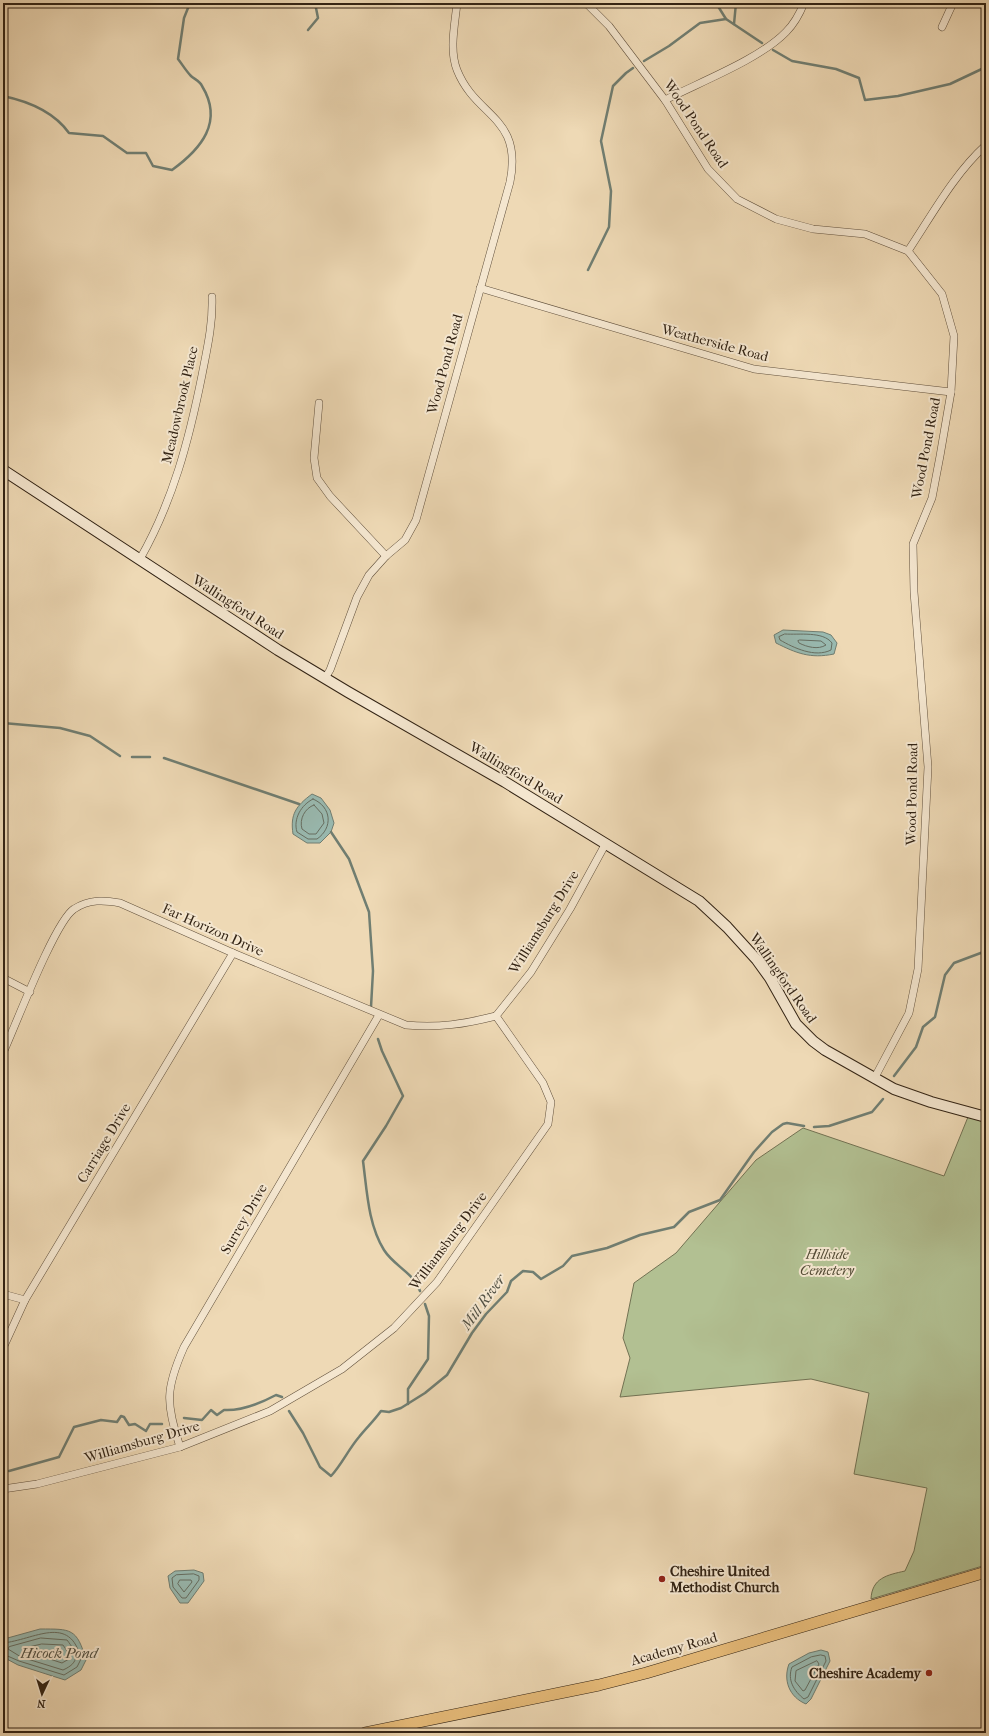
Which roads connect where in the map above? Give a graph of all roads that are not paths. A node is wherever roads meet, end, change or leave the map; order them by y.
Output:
1 (457, 3) edge
2 (586, 3) edge
3 (804, 3) edge
4 (953, 3) edge
5 (942, 27) dead end
6 (665, 100) junction
7 (986, 145) edge
8 (908, 251) junction
9 (480, 288) junction
10 (212, 297) dead end
11 (951, 392) junction
12 (319, 403) dead end
13 (3, 470) edge
14 (386, 556) junction
15 (140, 559) junction
16 (325, 678) junction
17 (606, 843) junction
18 (233, 953) junction
19 (3, 978) edge
20 (30, 992) junction
21 (379, 1015) junction
22 (496, 1016) junction
23 (3, 1053) edge
24 (874, 1079) junction
25 (986, 1117) edge
26 (3, 1294) edge
27 (25, 1300) junction
28 (3, 1348) edge
29 (180, 1447) junction
30 (3, 1489) edge
31 (986, 1572) edge
32 (365, 1733) edge

1 - 9 street, Wood Pond Road
2 - 6 street, Wood Pond Road
3 - 6 street
4 - 5 street
6 - 8 street, Wood Pond Road
7 - 8 street
8 - 11 street, Wood Pond Road
9 - 11 street, Weatherside Road
9 - 14 street, Wood Pond Road
10 - 15 street, Meadowbrook Place
11 - 24 street, Wood Pond Road
12 - 14 street
13 - 15 street, Wallingford Road
14 - 16 street, Wood Pond Road
15 - 16 street, Wallingford Road
16 - 17 street, Wallingford Road
17 - 22 street, Williamsburg Drive
17 - 24 street, Wallingford Road
18 - 20 street, Far Horizon Drive
18 - 21 street, Far Horizon Drive
18 - 27 street, Carriage Drive
19 - 20 street
20 - 23 street, Far Horizon Drive
21 - 22 street, Far Horizon Drive
21 - 29 street, Surrey Drive
22 - 29 street, Williamsburg Drive
24 - 25 street, Wallingford Road
26 - 27 street
27 - 28 street, Carriage Drive
29 - 30 street, Williamsburg Drive
31 - 32 main road, Academy Road

